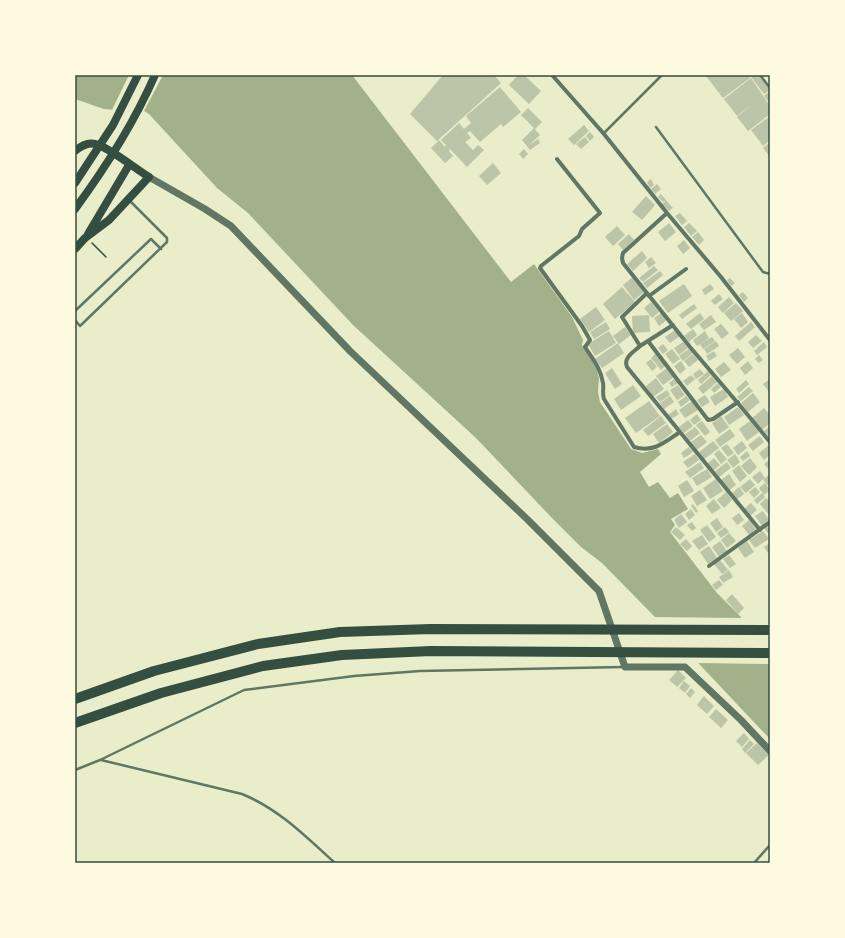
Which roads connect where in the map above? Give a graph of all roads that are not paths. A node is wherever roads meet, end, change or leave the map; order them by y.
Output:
1 (138, 75) edge
2 (155, 75) edge
3 (552, 75) edge
4 (662, 75) edge
5 (760, 75) edge
6 (770, 88) edge
7 (656, 127) dead end
8 (604, 134) junction
9 (75, 151) edge
10 (556, 159) dead end
11 (129, 165) junction
12 (149, 177) junction
13 (75, 183) edge
14 (128, 199) junction
15 (75, 209) edge
16 (666, 213) junction
17 (85, 238) junction
18 (75, 249) edge
19 (161, 249) junction
20 (686, 269) dead end
21 (770, 274) edge
22 (648, 295) junction
23 (75, 311) edge
24 (75, 320) edge
25 (673, 325) junction
26 (770, 340) edge
27 (648, 341) junction
28 (640, 346) junction
29 (738, 402) junction
30 (680, 432) junction
31 (770, 442) edge
32 (770, 522) edge
33 (760, 530) junction
34 (709, 566) dead end
35 (770, 630) edge
36 (770, 653) edge
37 (625, 667) junction
38 (75, 699) edge
39 (75, 723) edge
40 (770, 750) edge
41 (100, 760) junction
42 (75, 770) edge
43 (770, 845) edge
44 (335, 863) edge
45 (754, 863) edge

1 - 13 main road
2 - 15 main road
3 - 8 street
4 - 8 lane
5 - 6 lane
7 - 21 lane
8 - 16 street
9 - 11 main road
10 - 30 street
11 - 12 main road
11 - 17 main road
12 - 14 main road
12 - 37 street
14 - 17 main road
14 - 19 lane
16 - 22 street
16 - 26 street
17 - 18 main road
19 - 23 lane
19 - 24 lane
20 - 22 street
22 - 25 street
22 - 28 street
25 - 27 street
25 - 29 street
27 - 28 street
27 - 29 street
28 - 30 street
29 - 31 street
30 - 33 street
32 - 33 street
33 - 34 street
35 - 38 highway
36 - 39 highway
37 - 40 street
37 - 41 lane
41 - 42 lane
41 - 44 lane
43 - 45 lane

